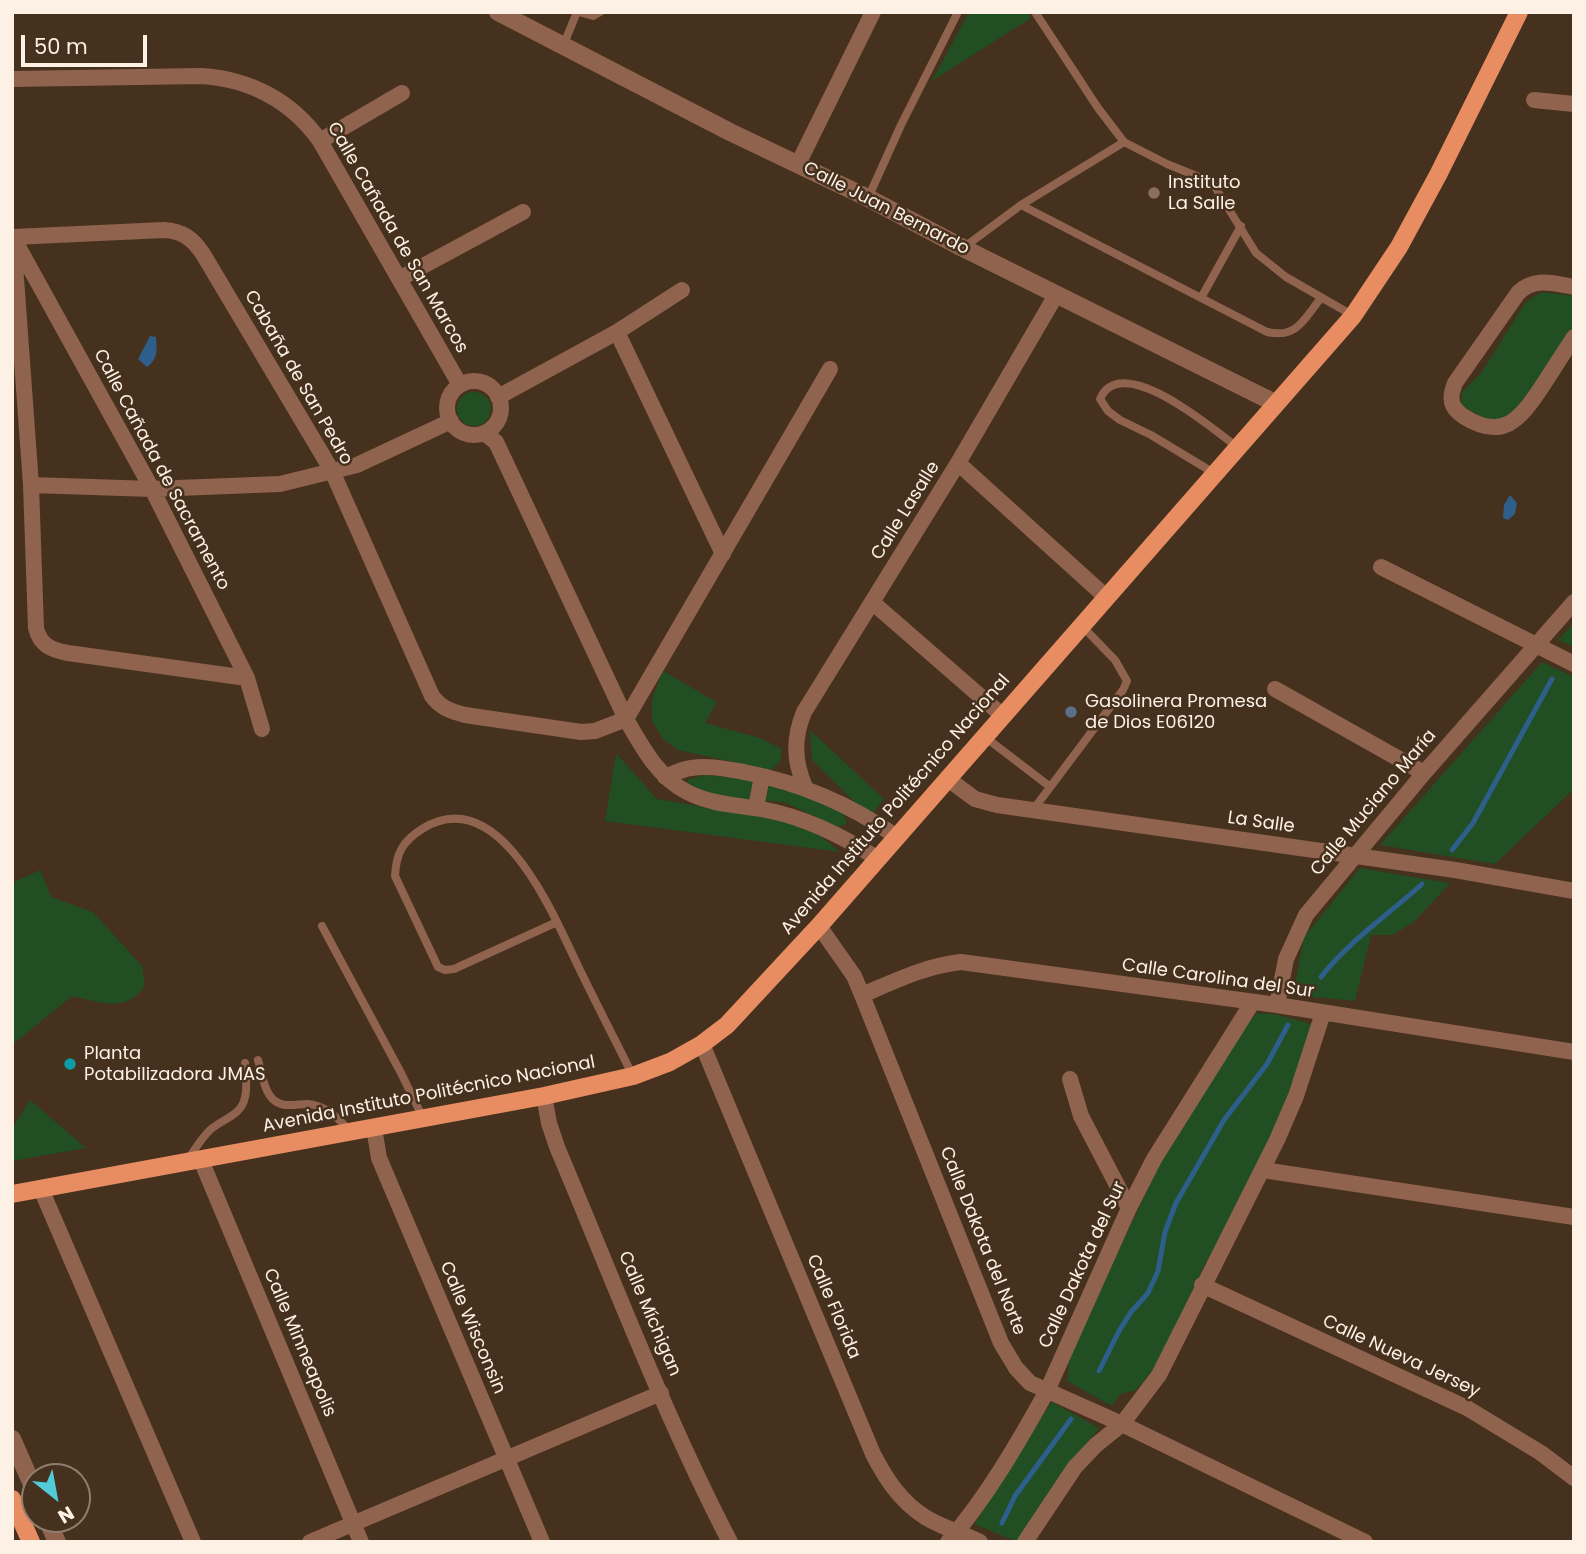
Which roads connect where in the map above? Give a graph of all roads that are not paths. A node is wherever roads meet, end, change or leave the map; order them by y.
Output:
1 (498, 12) edge
2 (578, 12) edge
3 (600, 12) edge
4 (873, 12) edge
5 (958, 12) edge
6 (1035, 12) edge
7 (1520, 12) edge
8 (563, 46) junction
9 (12, 79) edge
10 (402, 93) dead end
11 (1534, 100) dead end
12 (1574, 104) edge
13 (320, 141) junction
14 (1124, 142) junction
15 (798, 164) junction
16 (868, 198) junction
17 (1021, 205) junction
18 (523, 212) dead end
19 (1241, 226) junction
20 (13, 236) edge
21 (963, 248) junction
22 (399, 279) junction
23 (1574, 287) edge
24 (682, 290) dead end
25 (1056, 295) junction
26 (1201, 298) junction
27 (1321, 298) junction
28 (1353, 316) junction
29 (617, 332) junction
30 (1574, 337) edge
31 (830, 369) dead end
32 (460, 385) junction
33 (498, 397) junction
34 (1275, 404) junction
35 (451, 421) junction
36 (484, 432) junction
37 (1237, 447) junction
38 (958, 463) junction
39 (332, 471) junction
40 (1214, 473) junction
41 (31, 485) junction
42 (152, 489) junction
43 (723, 554) junction
44 (1381, 567) dead end
45 (1107, 597) junction
46 (872, 602) junction
47 (1574, 602) edge
48 (1082, 626) junction
49 (1536, 646) junction
50 (1574, 664) edge
51 (247, 678) junction
52 (1275, 689) dead end
53 (1003, 716) junction
54 (626, 719) junction
55 (262, 729) dead end
56 (985, 737) junction
57 (1424, 773) junction
58 (665, 776) junction
59 (762, 776) junction
60 (948, 779) junction
61 (1049, 786) junction
62 (805, 787) junction
63 (756, 808) junction
64 (1033, 810) junction
65 (897, 837) junction
66 (1353, 856) junction
67 (878, 859) junction
68 (1574, 891) edge
69 (557, 922) junction
70 (322, 926) dead end
71 (819, 926) junction
72 (862, 995) junction
73 (1252, 1003) junction
74 (1277, 1005) junction
75 (1323, 1013) junction
76 (702, 1044) junction
77 (1574, 1052) edge
78 (258, 1060) dead end
79 (245, 1063) dead end
80 (633, 1076) junction
81 (1070, 1079) dead end
82 (544, 1096) junction
83 (423, 1118) junction
84 (374, 1128) junction
85 (351, 1132) junction
86 (194, 1161) junction
87 (1263, 1170) junction
88 (41, 1189) junction
89 (12, 1194) edge
90 (1129, 1208) junction
91 (1574, 1217) edge
92 (1202, 1285) junction
93 (1047, 1391) junction
94 (661, 1393) junction
95 (1122, 1424) junction
96 (12, 1438) edge
97 (506, 1458) junction
98 (23, 1463) edge
99 (1574, 1478) edge
100 (12, 1499) edge
101 (354, 1523) junction
102 (952, 1536) edge
103 (31, 1542) edge
104 (193, 1542) edge
105 (310, 1542) edge
106 (361, 1542) edge
107 (542, 1542) edge
108 (730, 1542) edge
109 (980, 1542) edge
110 (1025, 1542) edge
111 (1365, 1542) edge

1 - 8 street, Calle Juan Bernardo
2 - 3 lane
2 - 8 lane
4 - 15 street
5 - 16 lane
6 - 14 lane
7 - 28 main road, Avenida Instituto Politécnico Nacional
8 - 15 street, Calle Juan Bernardo
9 - 13 street, Calle Cañada de San Marcos
10 - 13 street
11 - 12 street
13 - 22 street, Calle Cañada de San Marcos
14 - 17 lane
14 - 19 lane
15 - 16 street, Calle Juan Bernardo
16 - 21 street, Calle Juan Bernardo
17 - 21 lane
17 - 26 lane
18 - 22 street
19 - 26 lane
19 - 27 lane
20 - 39 street, Cabaña de San Pedro
20 - 41 street
20 - 42 street, Calle Cañada de Sacramento
21 - 25 street, Calle Juan Bernardo
22 - 32 street, Calle Cañada de San Marcos
23 - 30 street
24 - 29 street
25 - 34 street, Calle Juan Bernardo
25 - 38 street, Calle Lasalle
26 - 27 lane
27 - 28 lane
28 - 34 main road, Avenida Instituto Politécnico Nacional
29 - 33 street
29 - 43 street
31 - 43 street
32 - 33 street
32 - 35 street
33 - 36 street
34 - 37 main road, Avenida Instituto Politécnico Nacional
35 - 36 street
35 - 39 street
36 - 54 street
37 - 40 main road, Avenida Instituto Politécnico Nacional
37 - 40 lane
38 - 45 street
38 - 46 street, Calle Lasalle
39 - 42 street
39 - 54 street, Cabaña de San Pedro
40 - 45 main road, Avenida Instituto Politécnico Nacional
41 - 42 street
41 - 51 street
42 - 51 street, Calle Cañada de Sacramento
43 - 54 street
44 - 49 street
45 - 48 main road, Avenida Instituto Politécnico Nacional
46 - 53 street
46 - 62 street, Calle Lasalle
47 - 49 street, Calle Muciano María
48 - 53 main road, Avenida Instituto Politécnico Nacional
48 - 61 lane
49 - 50 street
49 - 57 street, Calle Muciano María
51 - 55 street, Calle Cañada de Sacramento
52 - 57 street
53 - 56 main road, Avenida Instituto Politécnico Nacional
54 - 58 street
56 - 60 main road, Avenida Instituto Politécnico Nacional
56 - 61 lane
57 - 66 street, Calle Muciano María
58 - 59 street
58 - 63 street
59 - 62 street
59 - 63 street
60 - 64 street, La Salle
60 - 65 main road, Avenida Instituto Politécnico Nacional
61 - 64 lane
62 - 65 street
63 - 67 street
64 - 66 street, La Salle
65 - 67 main road, Avenida Instituto Politécnico Nacional
66 - 68 street, La Salle
66 - 74 street, Calle Muciano María
67 - 71 main road, Avenida Instituto Politécnico Nacional
69 - 69 lane
69 - 80 lane
70 - 83 lane
71 - 72 street, Calle Dakota del Norte
71 - 76 main road, Avenida Instituto Politécnico Nacional
72 - 73 street, Calle Carolina del Sur
72 - 93 street, Calle Dakota del Norte
73 - 74 street, Calle Carolina del Sur
73 - 90 street, Calle Dakota del Sur
74 - 75 street, Calle Carolina del Sur
75 - 77 street, Calle Carolina del Sur
75 - 87 street
76 - 80 main road, Avenida Instituto Politécnico Nacional
76 - 102 street, Calle Florida
78 - 85 lane
79 - 86 lane
80 - 82 main road, Avenida Instituto Politécnico Nacional
81 - 90 street
82 - 83 main road, Avenida Instituto Politécnico Nacional
82 - 94 street, Calle Míchigan
83 - 84 main road, Avenida Instituto Politécnico Nacional
84 - 85 main road, Avenida Instituto Politécnico Nacional
84 - 97 street, Calle Wisconsin
85 - 86 main road, Avenida Instituto Politécnico Nacional
86 - 88 main road, Avenida Instituto Politécnico Nacional
86 - 101 street, Calle Minneapolis
87 - 91 street
87 - 92 street
88 - 89 main road, Avenida Instituto Politécnico Nacional
88 - 104 street
90 - 93 street, Calle Dakota del Sur
92 - 95 street
92 - 99 street, Calle Nueva Jersey
93 - 95 street, Calle Dakota del Norte
93 - 102 street, Calle Dakota del Sur
94 - 97 street
94 - 108 street, Calle Míchigan
95 - 110 street
95 - 111 street, Calle Dakota del Norte
96 - 98 street
97 - 101 street
97 - 107 street, Calle Wisconsin
100 - 103 main road
101 - 105 street
101 - 106 street, Calle Minneapolis
102 - 109 street, Calle Florida

